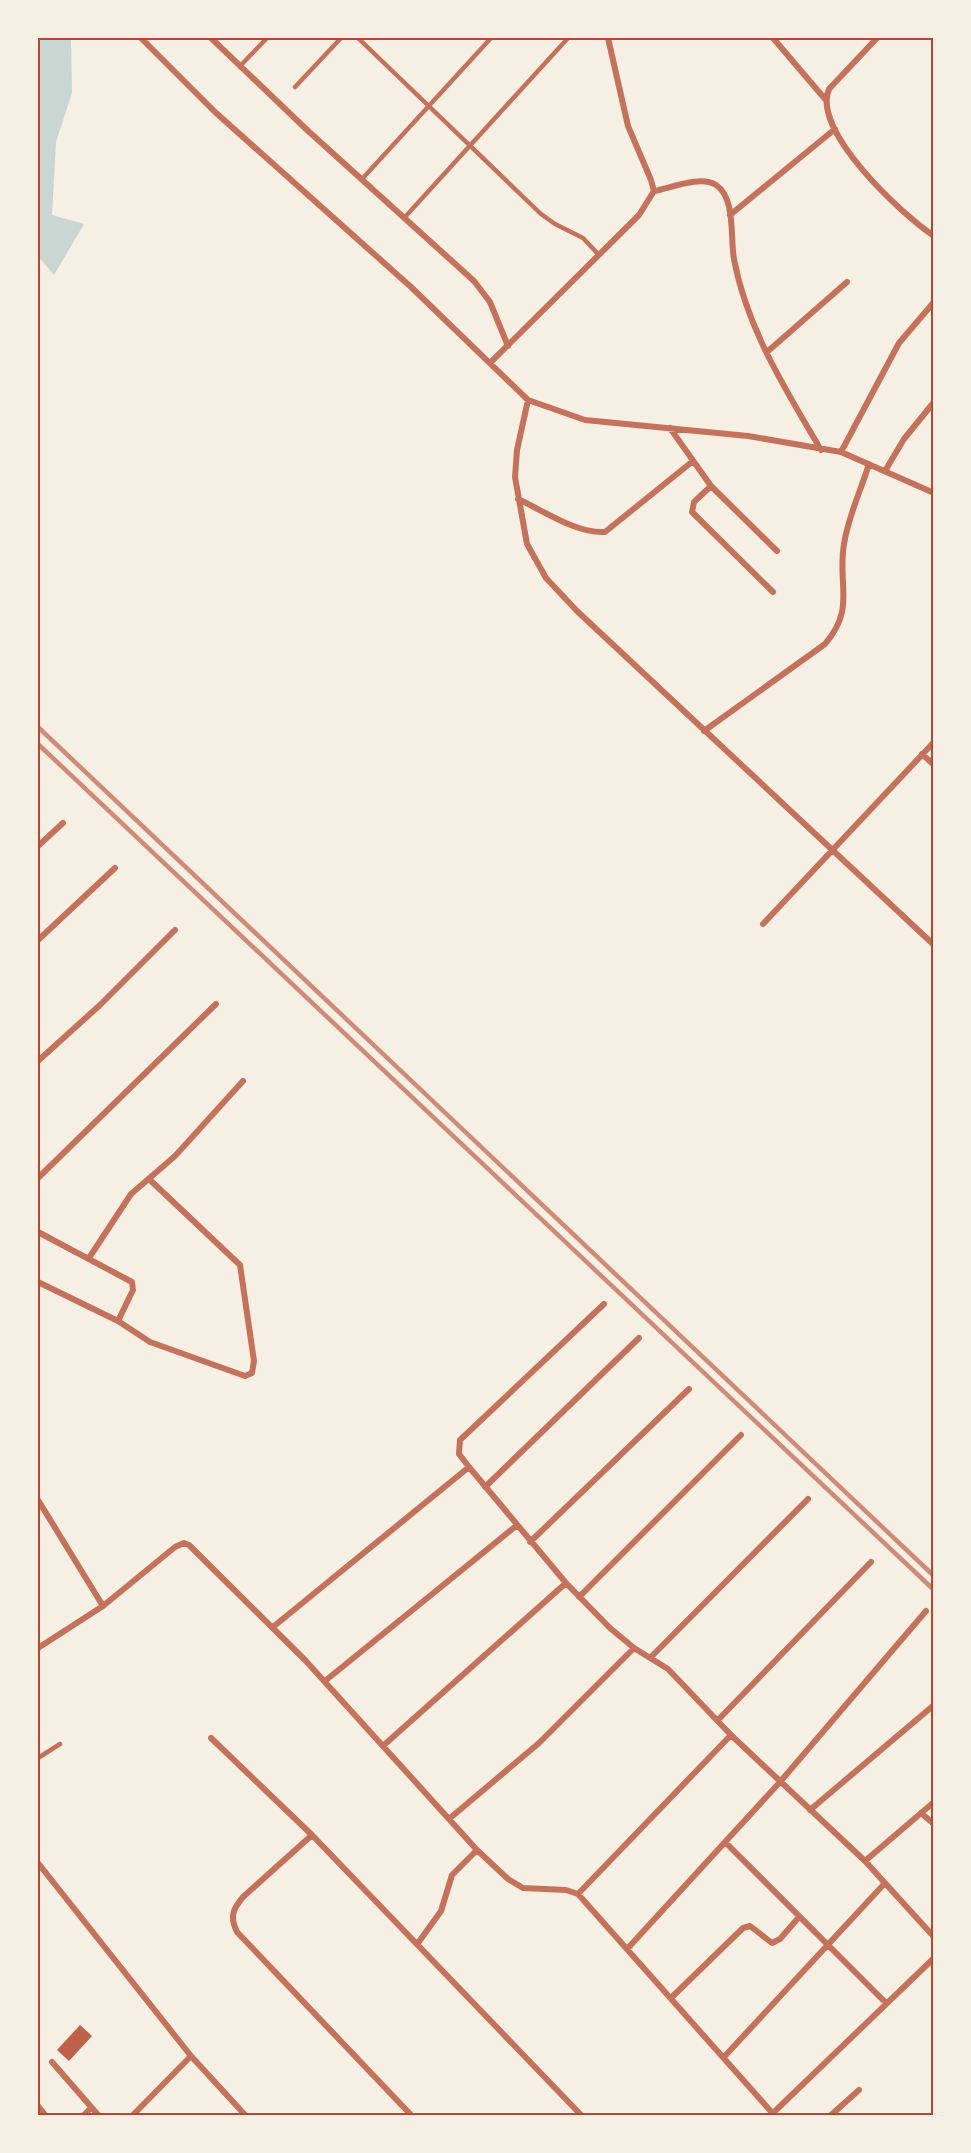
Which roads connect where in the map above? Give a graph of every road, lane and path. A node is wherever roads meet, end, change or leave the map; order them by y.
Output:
1 (141, 38) edge
2 (211, 38) edge
3 (267, 38) edge
4 (340, 38) edge
5 (358, 38) edge
6 (491, 38) edge
7 (568, 38) edge
8 (608, 38) edge
9 (773, 38) edge
10 (878, 38) edge
11 (241, 65) junction
12 (295, 87) dead end
13 (825, 99) junction
14 (430, 104) junction
15 (835, 129) junction
16 (471, 144) junction
17 (362, 179) junction
18 (654, 191) junction
19 (729, 215) junction
20 (405, 217) junction
21 (933, 236) edge
22 (599, 255) junction
23 (847, 282) dead end
24 (933, 302) edge
25 (508, 346) junction
26 (767, 352) junction
27 (491, 362) junction
28 (528, 399) junction
29 (933, 402) edge
30 (670, 428) junction
31 (821, 450) junction
32 (840, 452) junction
33 (693, 461) junction
34 (869, 464) junction
35 (885, 471) junction
36 (711, 486) junction
37 (933, 492) edge
38 (518, 499) junction
39 (777, 551) dead end
40 (773, 592) dead end
41 (704, 731) junction
42 (933, 742) edge
43 (922, 754) junction
44 (933, 765) edge
45 (63, 823) dead end
46 (38, 846) edge
47 (832, 852) junction
48 (115, 868) dead end
49 (763, 924) dead end
50 (175, 930) dead end
51 (38, 940) edge
52 (933, 945) edge
53 (216, 1004) dead end
54 (38, 1061) edge
55 (243, 1081) dead end
56 (38, 1178) edge
57 (149, 1179) junction
58 (38, 1232) edge
59 (90, 1258) junction
60 (38, 1282) edge
61 (604, 1304) dead end
62 (118, 1321) junction
63 (639, 1338) dead end
64 (689, 1389) dead end
65 (741, 1436) dead end
66 (469, 1467) junction
67 (485, 1487) junction
68 (808, 1498) dead end
69 (38, 1500) edge
70 (516, 1526) junction
71 (530, 1542) junction
72 (871, 1562) dead end
73 (566, 1583) junction
74 (579, 1597) junction
75 (103, 1606) junction
76 (926, 1611) dead end
77 (273, 1627) junction
78 (38, 1648) edge
79 (634, 1648) junction
80 (651, 1657) junction
81 (325, 1682) junction
82 (933, 1705) edge
83 (718, 1720) junction
84 (731, 1735) junction
85 (211, 1738) dead end
86 (60, 1744) dead end
87 (384, 1745) junction
88 (38, 1758) edge
89 (780, 1782) junction
90 (933, 1802) edge
91 (810, 1810) junction
92 (921, 1813) junction
93 (449, 1819) junction
94 (933, 1824) edge
95 (312, 1835) junction
96 (724, 1842) junction
97 (477, 1850) junction
98 (865, 1861) junction
99 (38, 1863) edge
100 (885, 1884) junction
101 (578, 1894) junction
102 (800, 1917) junction
103 (933, 1937) edge
104 (418, 1943) junction
105 (828, 1946) junction
106 (628, 1948) junction
107 (933, 1958) edge
108 (672, 1997) junction
109 (886, 2003) junction
110 (191, 2056) junction
111 (723, 2057) junction
112 (52, 2062) dead end
113 (860, 2090) dead end
114 (38, 2106) edge
115 (91, 2108) junction
116 (774, 2114) edge
117 (46, 2115) edge
118 (83, 2115) edge
119 (99, 2115) edge
120 (132, 2115) edge
121 (246, 2115) edge
122 (412, 2115) edge
123 (582, 2115) edge
124 (830, 2115) edge

1 - 27 street
2 - 11 street
3 - 11 lane
4 - 12 lane
5 - 14 lane
6 - 14 lane
7 - 16 lane
8 - 18 street
9 - 13 street
10 - 13 street
11 - 17 street
13 - 15 street
14 - 16 lane
14 - 17 lane
15 - 19 street
15 - 21 street
16 - 20 lane
16 - 22 lane
17 - 20 street
18 - 19 street
18 - 22 street
19 - 26 street
20 - 25 street
22 - 25 street
23 - 26 street
24 - 32 street
25 - 27 street
26 - 31 street
27 - 28 street
28 - 30 street
28 - 38 street
29 - 35 street
30 - 31 street
30 - 33 street
31 - 32 street
32 - 34 street
33 - 36 street
33 - 38 street
34 - 35 street
34 - 41 street
35 - 37 street
36 - 39 street
36 - 40 street
38 - 41 street
41 - 47 street
42 - 43 street
43 - 44 street
43 - 47 street
45 - 46 street
47 - 49 street
47 - 52 street
48 - 51 street
50 - 54 street
53 - 56 street
55 - 57 street
57 - 59 street
57 - 62 street
58 - 59 street
59 - 62 street
60 - 62 street
61 - 66 street
63 - 67 street
64 - 71 street
65 - 74 street
66 - 67 street
66 - 77 street
67 - 70 street
68 - 80 street
69 - 75 street
70 - 71 street
70 - 81 street
71 - 73 street
72 - 83 street
73 - 74 street
73 - 87 street
74 - 79 street
75 - 77 street
75 - 78 street
76 - 89 street
77 - 81 street
79 - 80 street
79 - 93 street
80 - 83 street
81 - 87 street
82 - 91 street
83 - 84 street
84 - 89 street
84 - 101 street
85 - 95 street
86 - 88 lane
87 - 93 street
89 - 91 street
89 - 96 street
90 - 92 street
91 - 98 street
92 - 94 street
92 - 98 street
93 - 97 street
95 - 104 street
95 - 122 street
96 - 102 street
96 - 106 street
97 - 101 street
97 - 104 street
98 - 100 street
99 - 110 street
100 - 103 street
100 - 105 street
101 - 106 street
102 - 105 street
102 - 108 street
104 - 123 street
105 - 109 street
105 - 111 street
106 - 108 street
107 - 109 street
108 - 111 street
109 - 116 street
110 - 120 street
110 - 121 street
111 - 116 street
112 - 115 street
113 - 124 street
114 - 117 street
115 - 118 street
115 - 119 street

